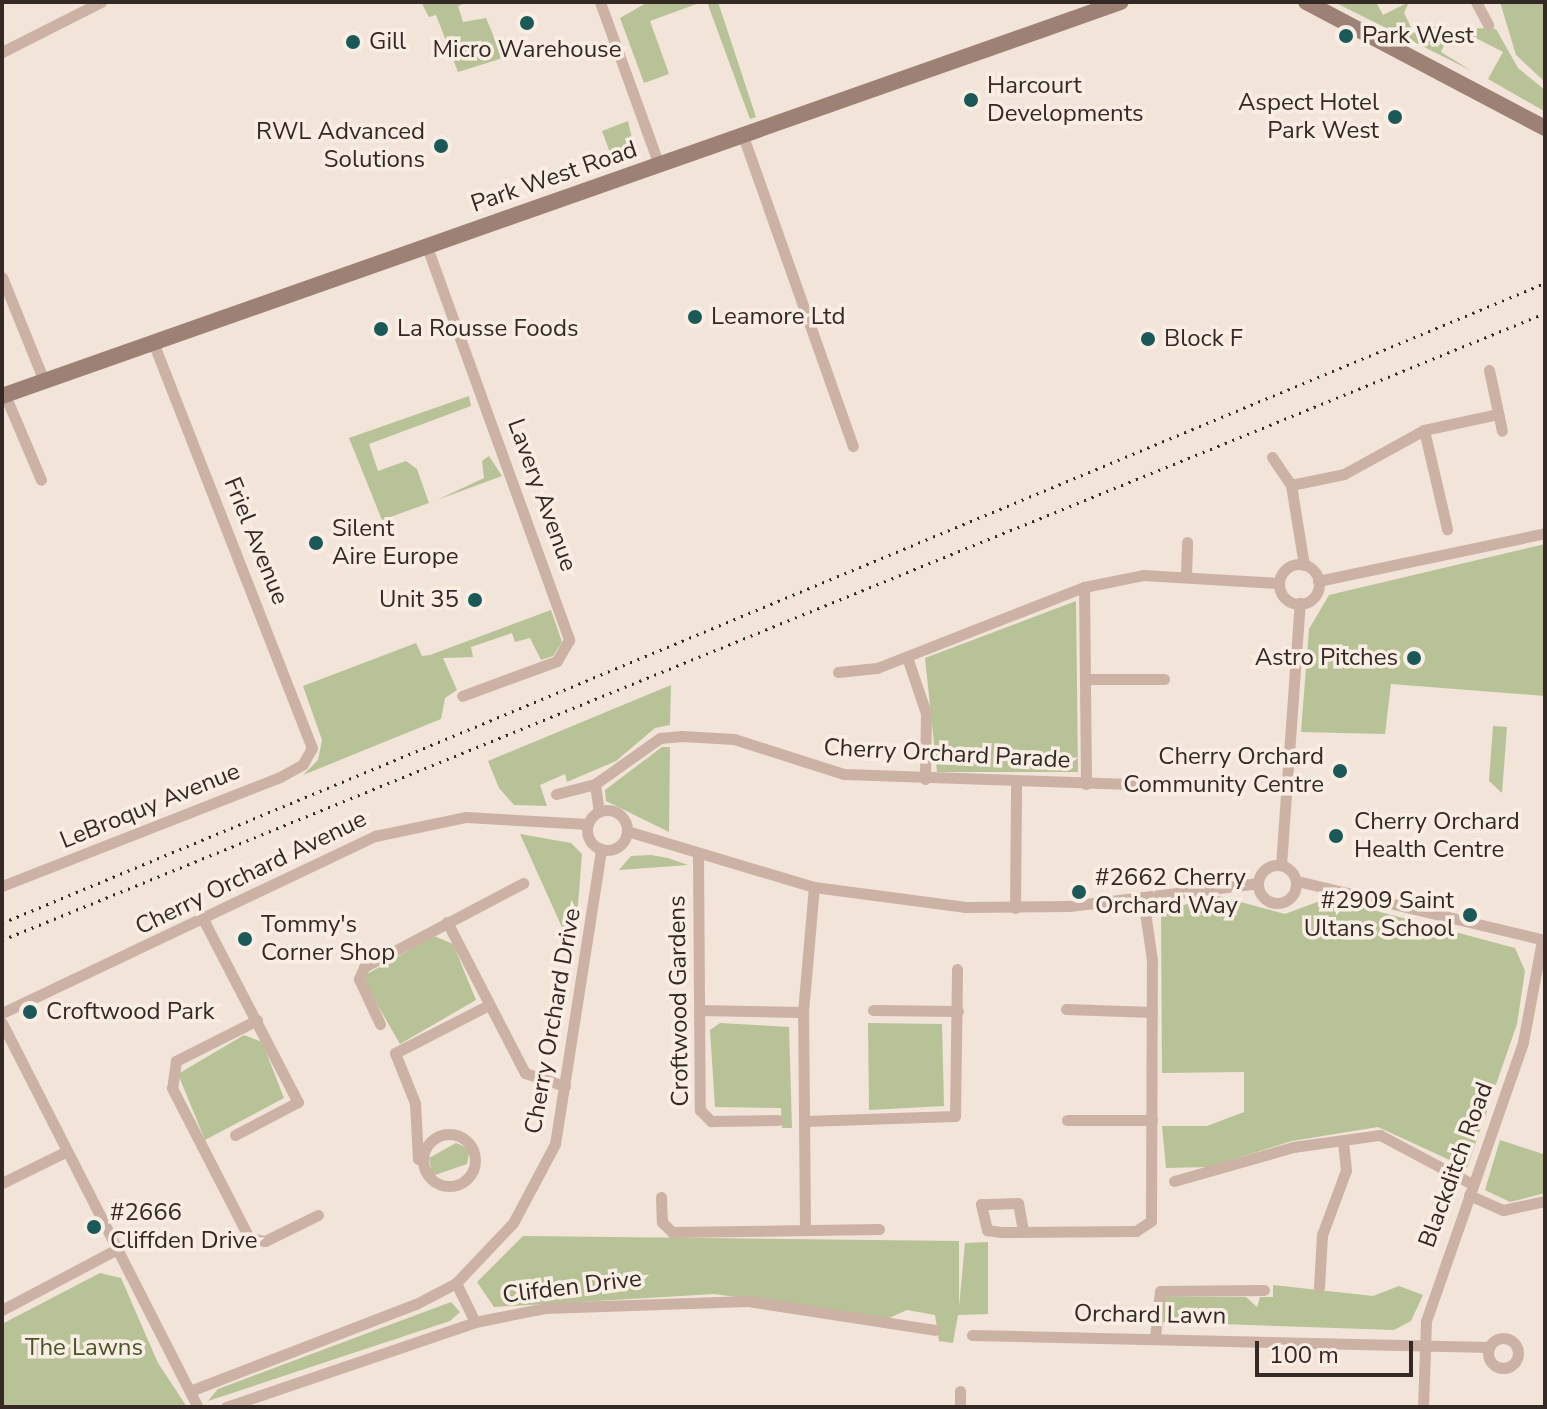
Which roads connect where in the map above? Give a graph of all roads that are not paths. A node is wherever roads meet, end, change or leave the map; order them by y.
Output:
1 (101, 2) edge
2 (600, 2) edge
3 (1306, 2) edge
4 (1476, 2) edge
5 (1118, 3) edge
6 (1331, 10) edge
7 (1488, 25) dead end
8 (2, 52) edge
9 (1545, 128) edge
10 (743, 136) junction
11 (659, 165) junction
12 (427, 247) junction
13 (2, 277) edge
14 (153, 343) junction
15 (1489, 370) dead end
16 (44, 381) junction
17 (4, 395) edge
18 (1498, 414) junction
19 (1424, 430) junction
20 (1502, 431) dead end
21 (853, 446) dead end
22 (1272, 457) dead end
23 (41, 480) dead end
24 (1291, 485) junction
25 (1447, 529) dead end
26 (1545, 533) edge
27 (1187, 542) dead end
28 (1304, 565) junction
29 (1186, 575) junction
30 (1318, 581) junction
31 (1279, 583) junction
32 (1084, 587) junction
33 (1300, 603) junction
34 (907, 657) junction
35 (838, 672) dead end
36 (1087, 679) junction
37 (1164, 679) dead end
38 (462, 696) dead end
39 (309, 756) joint
40 (925, 779) junction
41 (595, 784) junction
42 (1086, 784) junction
43 (1016, 785) junction
44 (1166, 785) dead end
45 (556, 794) dead end
46 (599, 812) junction
47 (588, 824) junction
48 (627, 831) junction
49 (601, 849) junction
50 (698, 855) junction
51 (1281, 865) junction
52 (1297, 881) junction
53 (523, 883) dead end
54 (1258, 883) junction
55 (2, 886) edge
56 (814, 887) junction
57 (1143, 898) junction
58 (1015, 908) junction
59 (204, 921) junction
60 (447, 922) junction
61 (1544, 940) edge
62 (957, 969) dead end
63 (489, 1005) junction
64 (1066, 1009) dead end
65 (699, 1010) junction
66 (873, 1010) dead end
67 (958, 1011) junction
68 (803, 1012) junction
69 (1152, 1012) junction
70 (2, 1013) edge
71 (257, 1020) junction
72 (2, 1023) edge
73 (380, 1024) dead end
74 (565, 1086) junction
75 (778, 1120) dead end
76 (1067, 1120) dead end
77 (1152, 1120) junction
78 (805, 1121) junction
79 (235, 1135) dead end
80 (1343, 1143) junction
81 (67, 1151) junction
82 (418, 1159) junction
83 (1174, 1181) dead end
84 (2, 1183) edge
85 (1470, 1189) junction
86 (661, 1197) dead end
87 (1545, 1201) edge
88 (318, 1215) dead end
89 (879, 1229) dead end
90 (805, 1230) junction
91 (1023, 1231) dead end
92 (119, 1248) junction
93 (456, 1283) junction
94 (1319, 1287) dead end
95 (1253, 1304) dead end
96 (2, 1310) edge
97 (475, 1322) junction
98 (935, 1330) dead end
99 (972, 1335) dead end
100 (1155, 1337) junction
101 (1423, 1342) junction
102 (1489, 1347) dead end
103 (190, 1391) junction
104 (960, 1391) dead end
105 (198, 1407) edge
106 (226, 1407) edge
107 (960, 1407) edge
108 (1423, 1407) edge

1 - 8 street
2 - 11 street
3 - 6 street
4 - 7 street
5 - 10 street, Park West Road
6 - 9 street
10 - 11 street, Park West Road
10 - 21 street
11 - 12 street, Park West Road
12 - 14 street, Park West Road
12 - 38 street, Lavery Avenue
13 - 16 street
14 - 16 street, Park West Road
14 - 39 street, Friel Avenue
15 - 18 street
16 - 17 street, Park West Road
17 - 23 street
18 - 19 street
18 - 20 street
19 - 24 street
19 - 25 street
22 - 24 street
24 - 28 street
26 - 30 street
27 - 29 street
28 - 30 street
28 - 31 street
29 - 31 street
29 - 32 street
30 - 33 street
31 - 33 street
32 - 34 street
32 - 36 street
33 - 51 street
34 - 35 street
34 - 40 street
36 - 37 street
36 - 42 street
39 - 55 street, LeBroquy Avenue
40 - 41 street, Cherry Orchard Parade
40 - 43 street, Cherry Orchard Parade
41 - 45 street, Cherry Orchard Parade
41 - 46 street
42 - 43 street, Cherry Orchard Parade
42 - 44 street, Cherry Orchard Parade
43 - 58 street
46 - 47 street
46 - 48 street
47 - 49 street
47 - 59 street, Cherry Orchard Avenue
48 - 49 street
48 - 50 street
49 - 74 street, Cherry Orchard Drive
50 - 56 street
50 - 65 street, Croftwood Gardens
51 - 52 street
51 - 54 street
52 - 54 street
52 - 61 street
53 - 60 street
54 - 57 street
56 - 58 street
56 - 68 street
57 - 58 street
57 - 69 street
59 - 70 street, Cherry Orchard Avenue
59 - 71 street
60 - 63 street
60 - 73 street
61 - 85 street, Blackditch Road
62 - 67 street
63 - 74 street
63 - 82 street
64 - 69 street
65 - 68 street
65 - 75 street, Croftwood Gardens
66 - 67 street
67 - 78 street
68 - 78 street
69 - 77 street
71 - 79 street
71 - 88 street
72 - 81 street
74 - 93 street, Cherry Orchard Drive
76 - 77 street
77 - 91 street
78 - 90 street
80 - 83 street
80 - 85 street
80 - 94 street
81 - 84 street
81 - 92 street
82 - 82 street
85 - 87 street
85 - 101 street, Blackditch Road
86 - 90 street
89 - 90 street
92 - 96 street
92 - 103 street
93 - 97 street
93 - 103 street, Cherry Orchard Drive
95 - 100 street
97 - 98 street, Clifden Drive
97 - 106 street, Clifden Drive
99 - 100 street, Orchard Lawn
100 - 101 street, Orchard Lawn
101 - 102 street, Orchard Lawn
101 - 108 street, Blackditch Road
103 - 105 street
104 - 107 street

